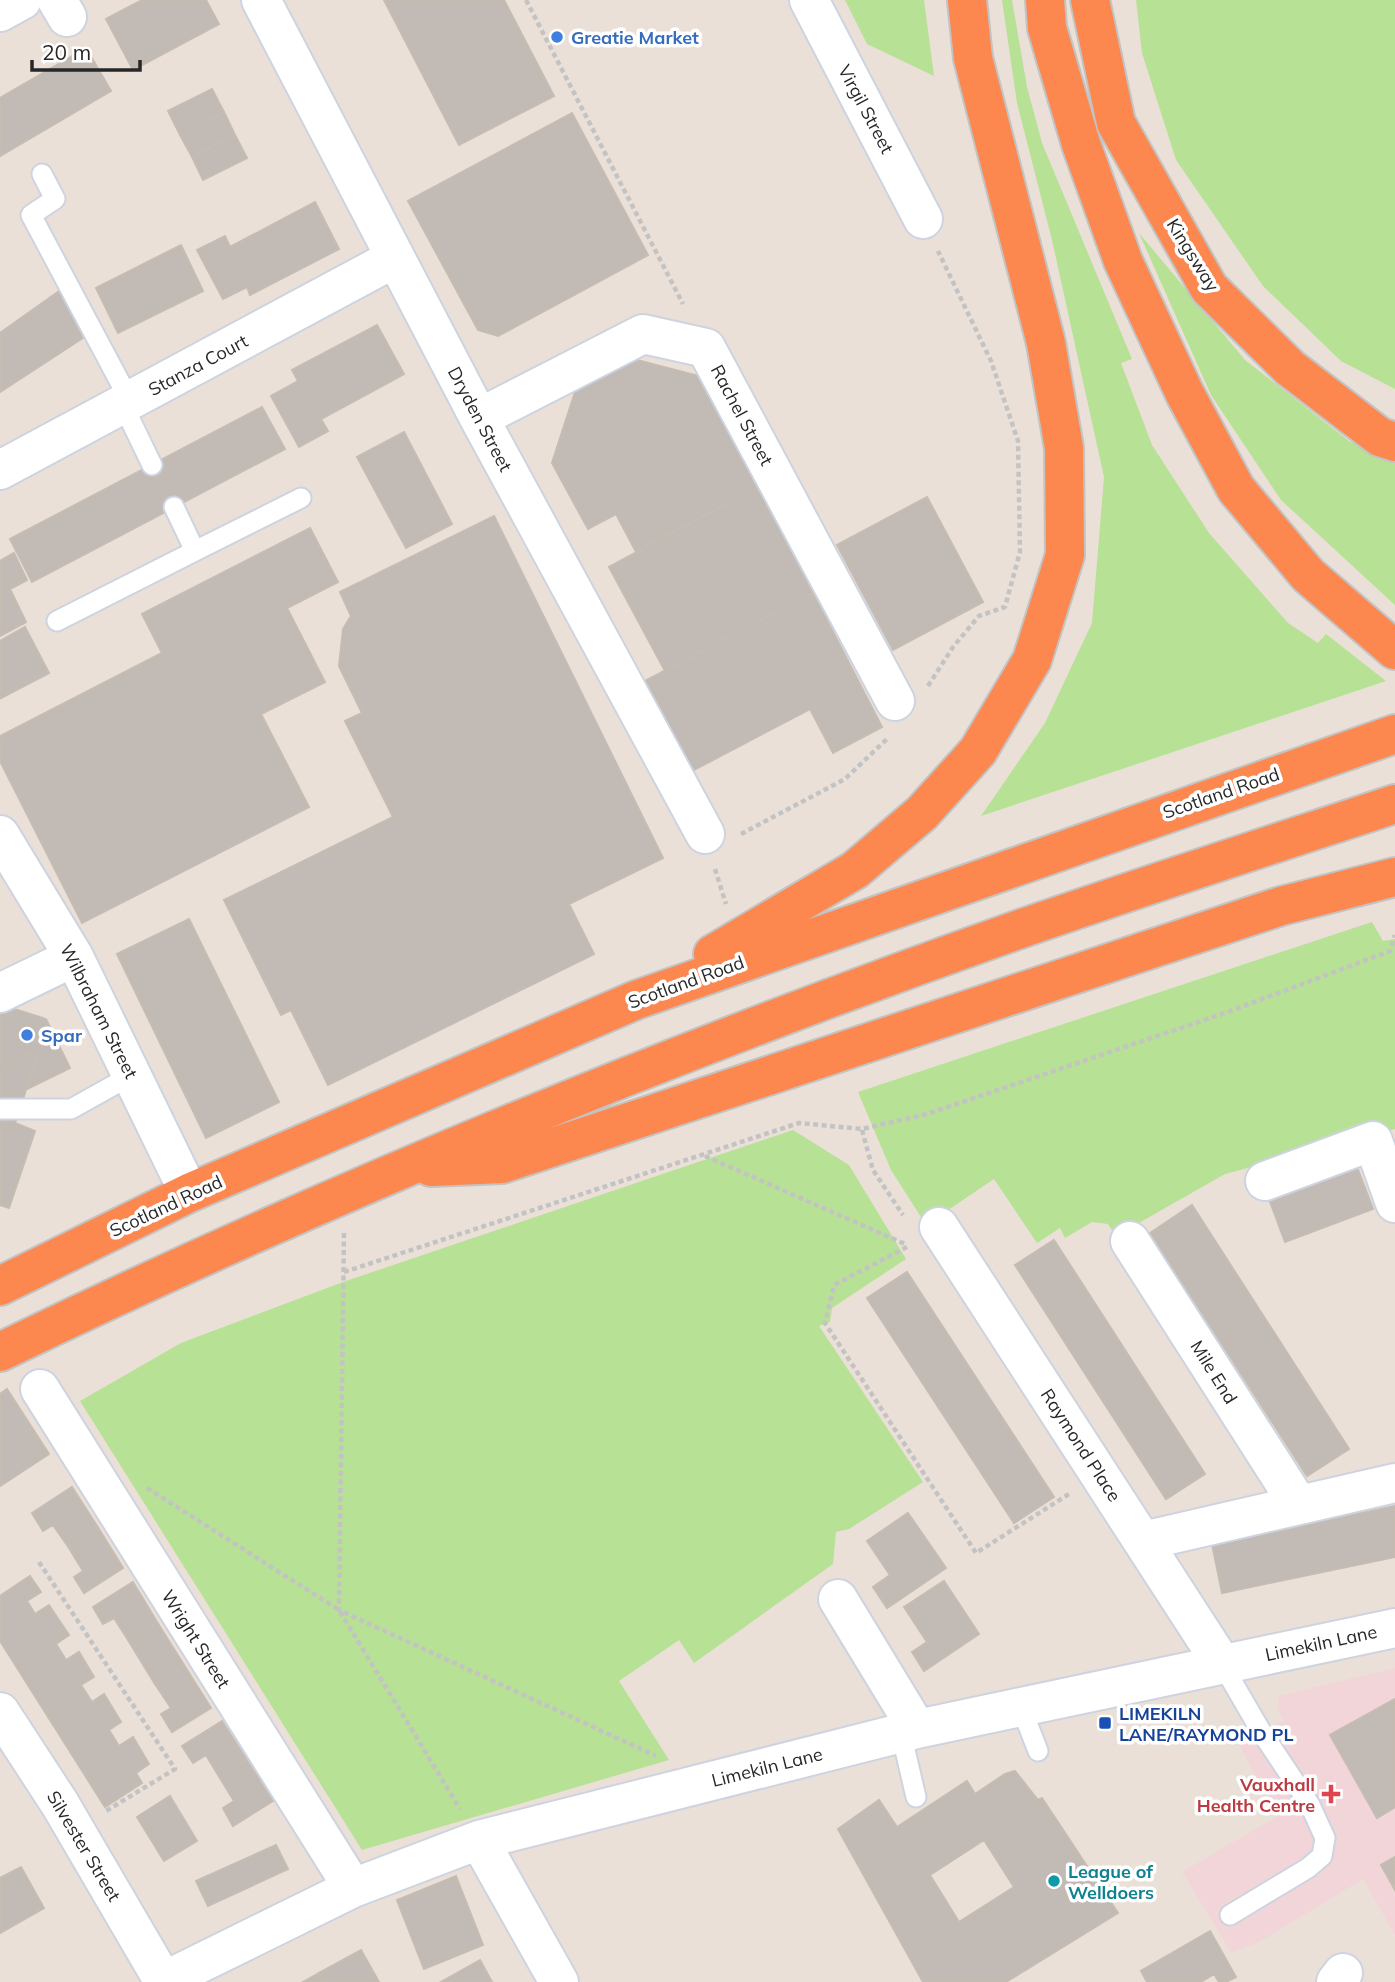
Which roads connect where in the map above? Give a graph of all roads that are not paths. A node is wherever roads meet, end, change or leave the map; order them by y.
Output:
1 (22, 0) edge
2 (261, 0) edge
3 (808, 0) edge
4 (967, 0) edge
5 (1045, 0) edge
6 (1090, 0) edge
7 (0, 12) edge
8 (42, 174) dead end
9 (923, 219) road end
10 (396, 258) junction
11 (126, 403) junction
12 (479, 418) junction
13 (1395, 442) edge
14 (152, 464) dead end
15 (0, 470) edge
16 (301, 498) dead end
17 (174, 508) dead end
18 (195, 551) junction
19 (57, 621) dead end
20 (1395, 650) edge
21 (910, 695) road end
22 (1395, 734) edge
23 (1395, 804) edge
24 (0, 835) edge
25 (707, 842) road end
26 (1395, 877) edge
27 (74, 957) junction
28 (0, 993) edge
29 (636, 1000) junction
30 (132, 1075) junction
31 (0, 1109) edge
32 (405, 1167) junction
33 (1265, 1181) dead end
34 (189, 1193) junction
35 (1395, 1203) edge
36 (939, 1227) road end
37 (1130, 1241) dead end
38 (0, 1286) edge
39 (0, 1352) edge
40 (40, 1388) dead end
41 (1395, 1483) edge
42 (1298, 1504) junction
43 (1143, 1541) junction
44 (838, 1598) dead end
45 (1395, 1628) edge
46 (1222, 1664) junction
47 (1021, 1707) junction
48 (0, 1713) edge
49 (909, 1731) junction
50 (1038, 1751) dead end
51 (916, 1797) dead end
52 (479, 1840) junction
53 (353, 1888) junction
54 (1230, 1915) dead end
55 (164, 1982) edge
56 (559, 1982) edge

1 - 7 street
2 - 10 street, Dryden Street
3 - 9 street, Virgil Street
4 - 29 highway
5 - 20 highway
6 - 13 highway, Kingsway
8 - 11 lane
10 - 11 street, Stanza Court
10 - 12 street, Dryden Street
11 - 14 lane
11 - 15 street, Stanza Court
12 - 21 street, Rachel Street
12 - 25 street, Dryden Street
16 - 18 lane
17 - 18 lane
18 - 19 lane
22 - 29 highway, Scotland Road
23 - 32 highway
24 - 27 street, Wilbraham Street
26 - 32 highway
27 - 28 street
27 - 30 street, Wilbraham Street
29 - 34 highway, Scotland Road
30 - 31 lane
30 - 34 street, Wilbraham Street
32 - 39 highway
33 - 35 street
34 - 38 highway, Scotland Road
36 - 43 street, Raymond Place
37 - 42 street, Mile End
40 - 53 street, Wright Street
41 - 42 street
42 - 43 street
43 - 46 street, Raymond Place
44 - 49 street
45 - 46 street, Limekiln Lane
46 - 47 street, Limekiln Lane
46 - 54 lane
47 - 49 street, Limekiln Lane
47 - 50 lane
48 - 55 street, Silvester Street
49 - 51 lane
49 - 52 street, Limekiln Lane
52 - 53 street, Limekiln Lane
52 - 56 street
53 - 55 street, Limekiln Lane

